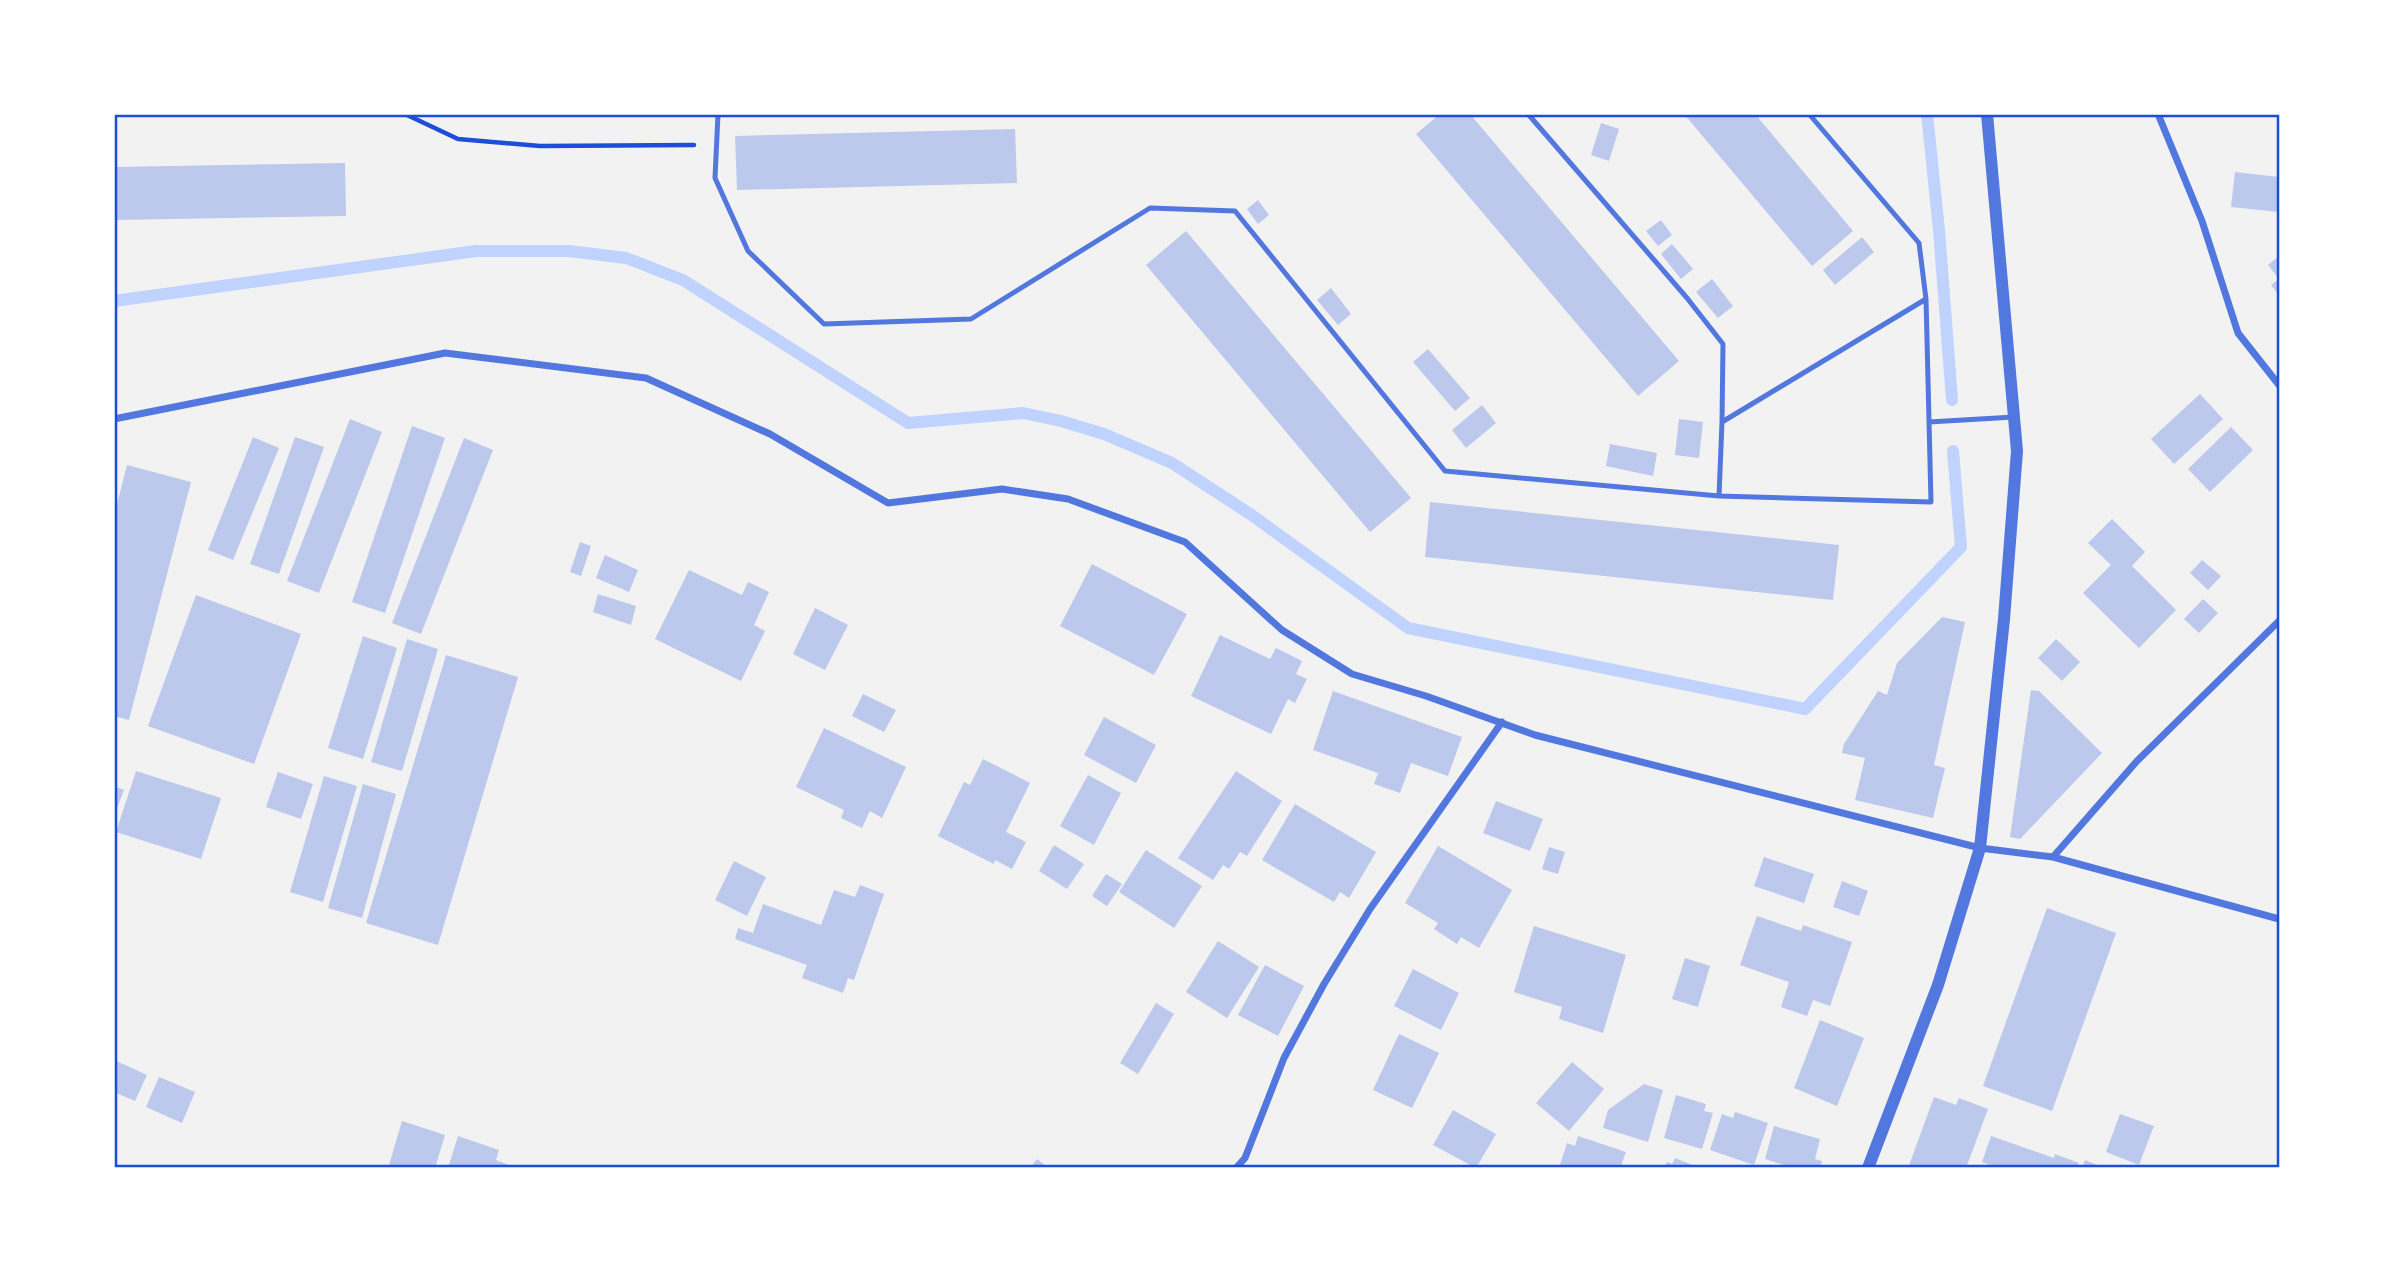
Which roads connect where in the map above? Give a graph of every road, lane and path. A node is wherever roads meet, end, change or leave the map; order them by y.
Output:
1 (405, 114) edge
2 (718, 114) edge
3 (1528, 114) edge
4 (1809, 114) edge
5 (1987, 114) edge
6 (2158, 114) edge
7 (716, 145) junction
8 (1926, 299) junction
9 (2279, 385) edge
10 (2014, 417) junction
11 (114, 419) edge
12 (1722, 422) junction
13 (1929, 422) junction
14 (1719, 496) junction
15 (2279, 621) edge
16 (1502, 723) junction
17 (1980, 848) junction
18 (2053, 857) junction
19 (2279, 919) edge
20 (1236, 1168) edge
21 (1868, 1168) edge

1 - 7 path
2 - 7 lane
3 - 12 lane
4 - 8 lane
5 - 10 street
6 - 9 street
7 - 14 lane
8 - 12 lane
8 - 13 lane
10 - 13 lane
10 - 17 street
11 - 16 street
12 - 14 lane
13 - 14 lane
15 - 18 street
16 - 17 street
16 - 20 street
17 - 18 street
17 - 21 street
18 - 19 street

